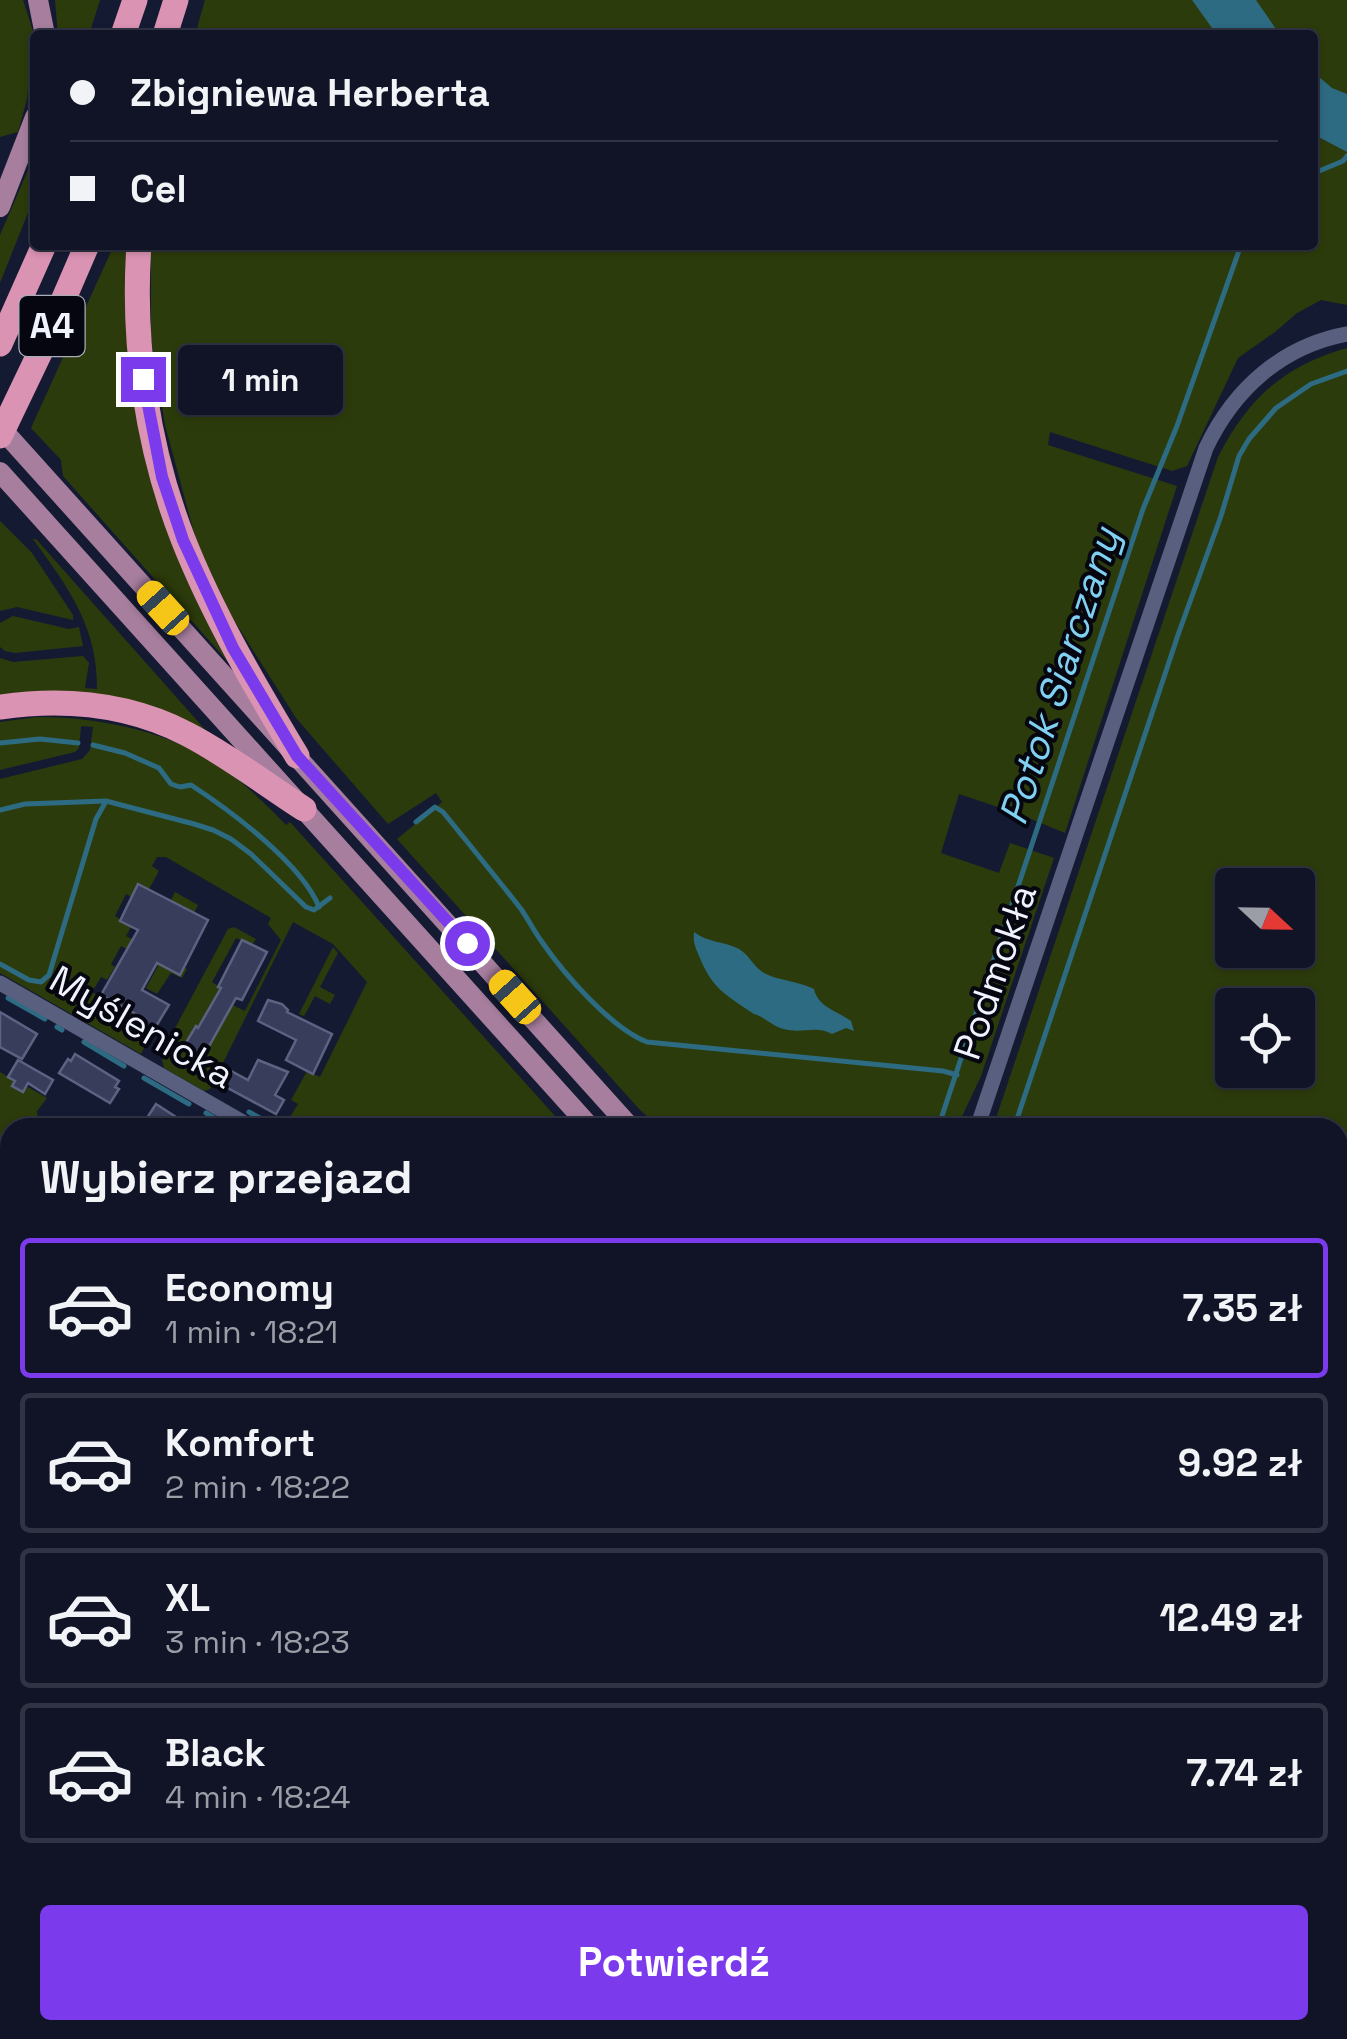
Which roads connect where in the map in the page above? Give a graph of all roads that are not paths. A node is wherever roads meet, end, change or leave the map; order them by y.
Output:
1 (38, 0) edge
2 (135, 0) edge
3 (178, 0) edge
4 (45, 30) edge
5 (125, 30) edge
6 (167, 30) edge
7 (176, 30) edge
8 (30, 130) edge
9 (0, 207) edge
10 (42, 250) edge
11 (85, 250) edge
12 (139, 250) edge
13 (1347, 334) edge
14 (0, 344) edge
15 (0, 427) edge
16 (0, 436) edge
17 (0, 472) edge
18 (0, 708) edge
19 (297, 756) junction
20 (304, 808) junction
21 (0, 982) edge
22 (236, 1118) edge
23 (582, 1118) edge
24 (622, 1118) edge
25 (980, 1118) edge

1 - 4 main road
2 - 5 highway
3 - 6 highway
3 - 7 highway
8 - 9 main road
10 - 14 highway, A4
11 - 16 highway, A4
12 - 19 highway
13 - 25 street, Podmokła
15 - 19 main road
17 - 20 main road
18 - 20 highway
19 - 24 main road
20 - 23 main road
21 - 22 street, Myślenicka

